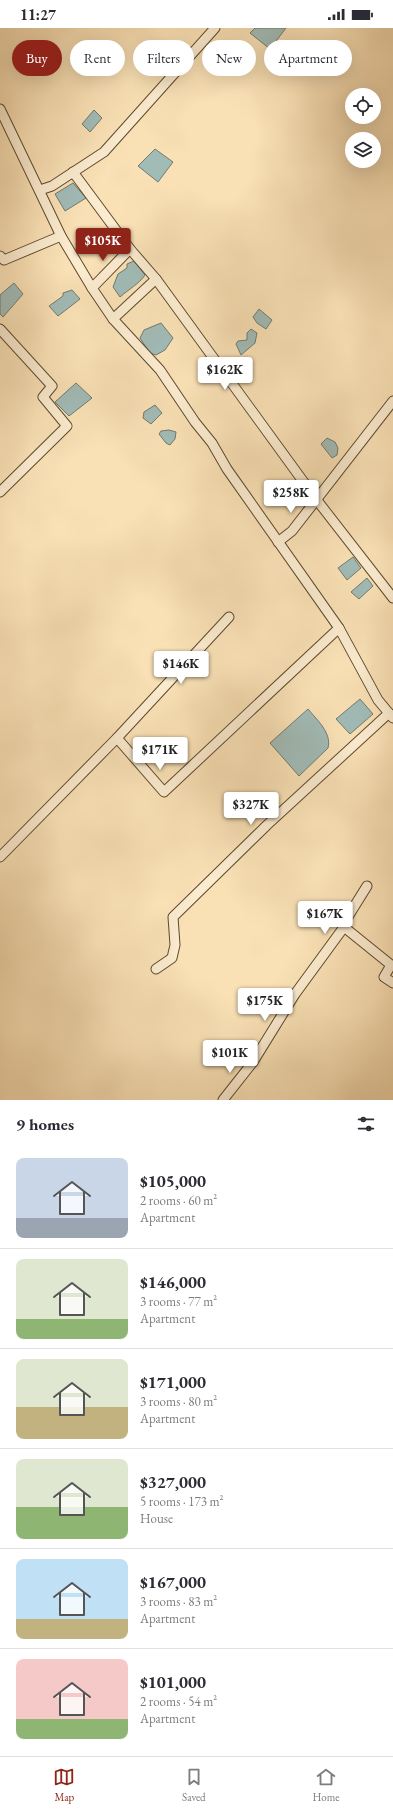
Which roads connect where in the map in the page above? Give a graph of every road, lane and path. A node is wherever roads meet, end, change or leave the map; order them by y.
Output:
1 (214, 28) edge
2 (0, 109) edge
3 (73, 172) junction
4 (40, 190) junction
5 (61, 236) junction
6 (130, 249) junction
7 (0, 256) edge
8 (156, 279) junction
9 (92, 288) junction
10 (113, 319) junction
11 (0, 329) edge
12 (393, 401) edge
13 (0, 492) edge
14 (316, 499) junction
15 (278, 542) junction
16 (393, 598) edge
17 (229, 616) dead end
18 (339, 628) junction
19 (391, 716) edge
20 (117, 738) junction
21 (0, 857) edge
22 (367, 886) dead end
23 (344, 927) junction
24 (156, 969) dead end
25 (393, 983) edge
26 (223, 1100) edge

1 - 3 street
2 - 4 street
3 - 4 street
3 - 6 street
4 - 5 street
5 - 7 street
5 - 9 street
6 - 8 street
6 - 9 street
8 - 10 street
8 - 14 street
9 - 10 street
10 - 15 street
11 - 13 street
12 - 14 street
14 - 15 street
14 - 16 street
15 - 18 street
17 - 20 street
18 - 19 street
18 - 20 street
19 - 24 street
20 - 21 street
22 - 23 street
23 - 25 street
23 - 26 street

